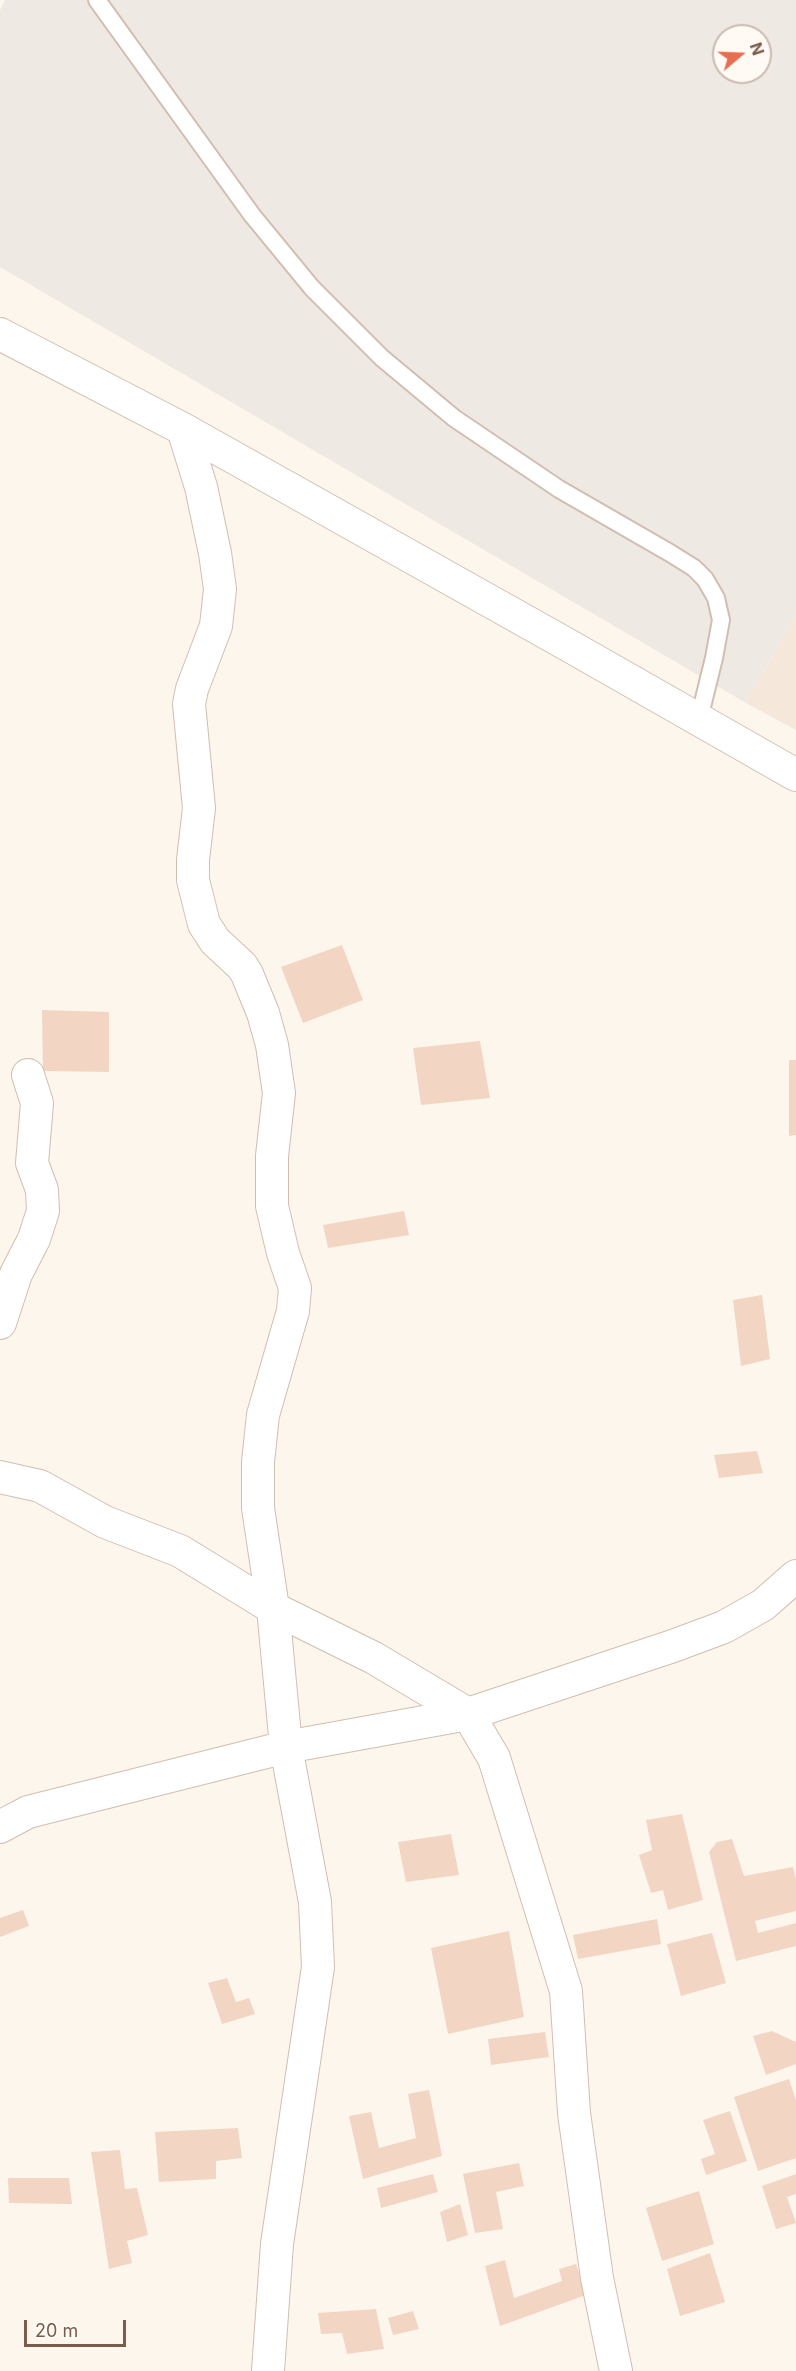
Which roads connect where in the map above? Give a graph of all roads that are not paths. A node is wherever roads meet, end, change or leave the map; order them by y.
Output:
1 (97, 0) edge
2 (0, 334) edge
3 (183, 429) junction
4 (699, 719) junction
5 (796, 776) edge
6 (28, 1075) dead end
7 (0, 1323) edge
8 (0, 1477) edge
9 (796, 1576) edge
10 (273, 1608) junction
11 (468, 1714) junction
12 (286, 1747) junction
13 (0, 1827) edge
14 (268, 2371) edge
15 (616, 2371) edge

1 - 4 lane
2 - 3 street
3 - 4 street
3 - 10 street
4 - 5 street
6 - 7 street
8 - 10 street
9 - 11 street
10 - 11 street
10 - 12 street
11 - 12 street
11 - 15 street
12 - 13 street
12 - 14 street

